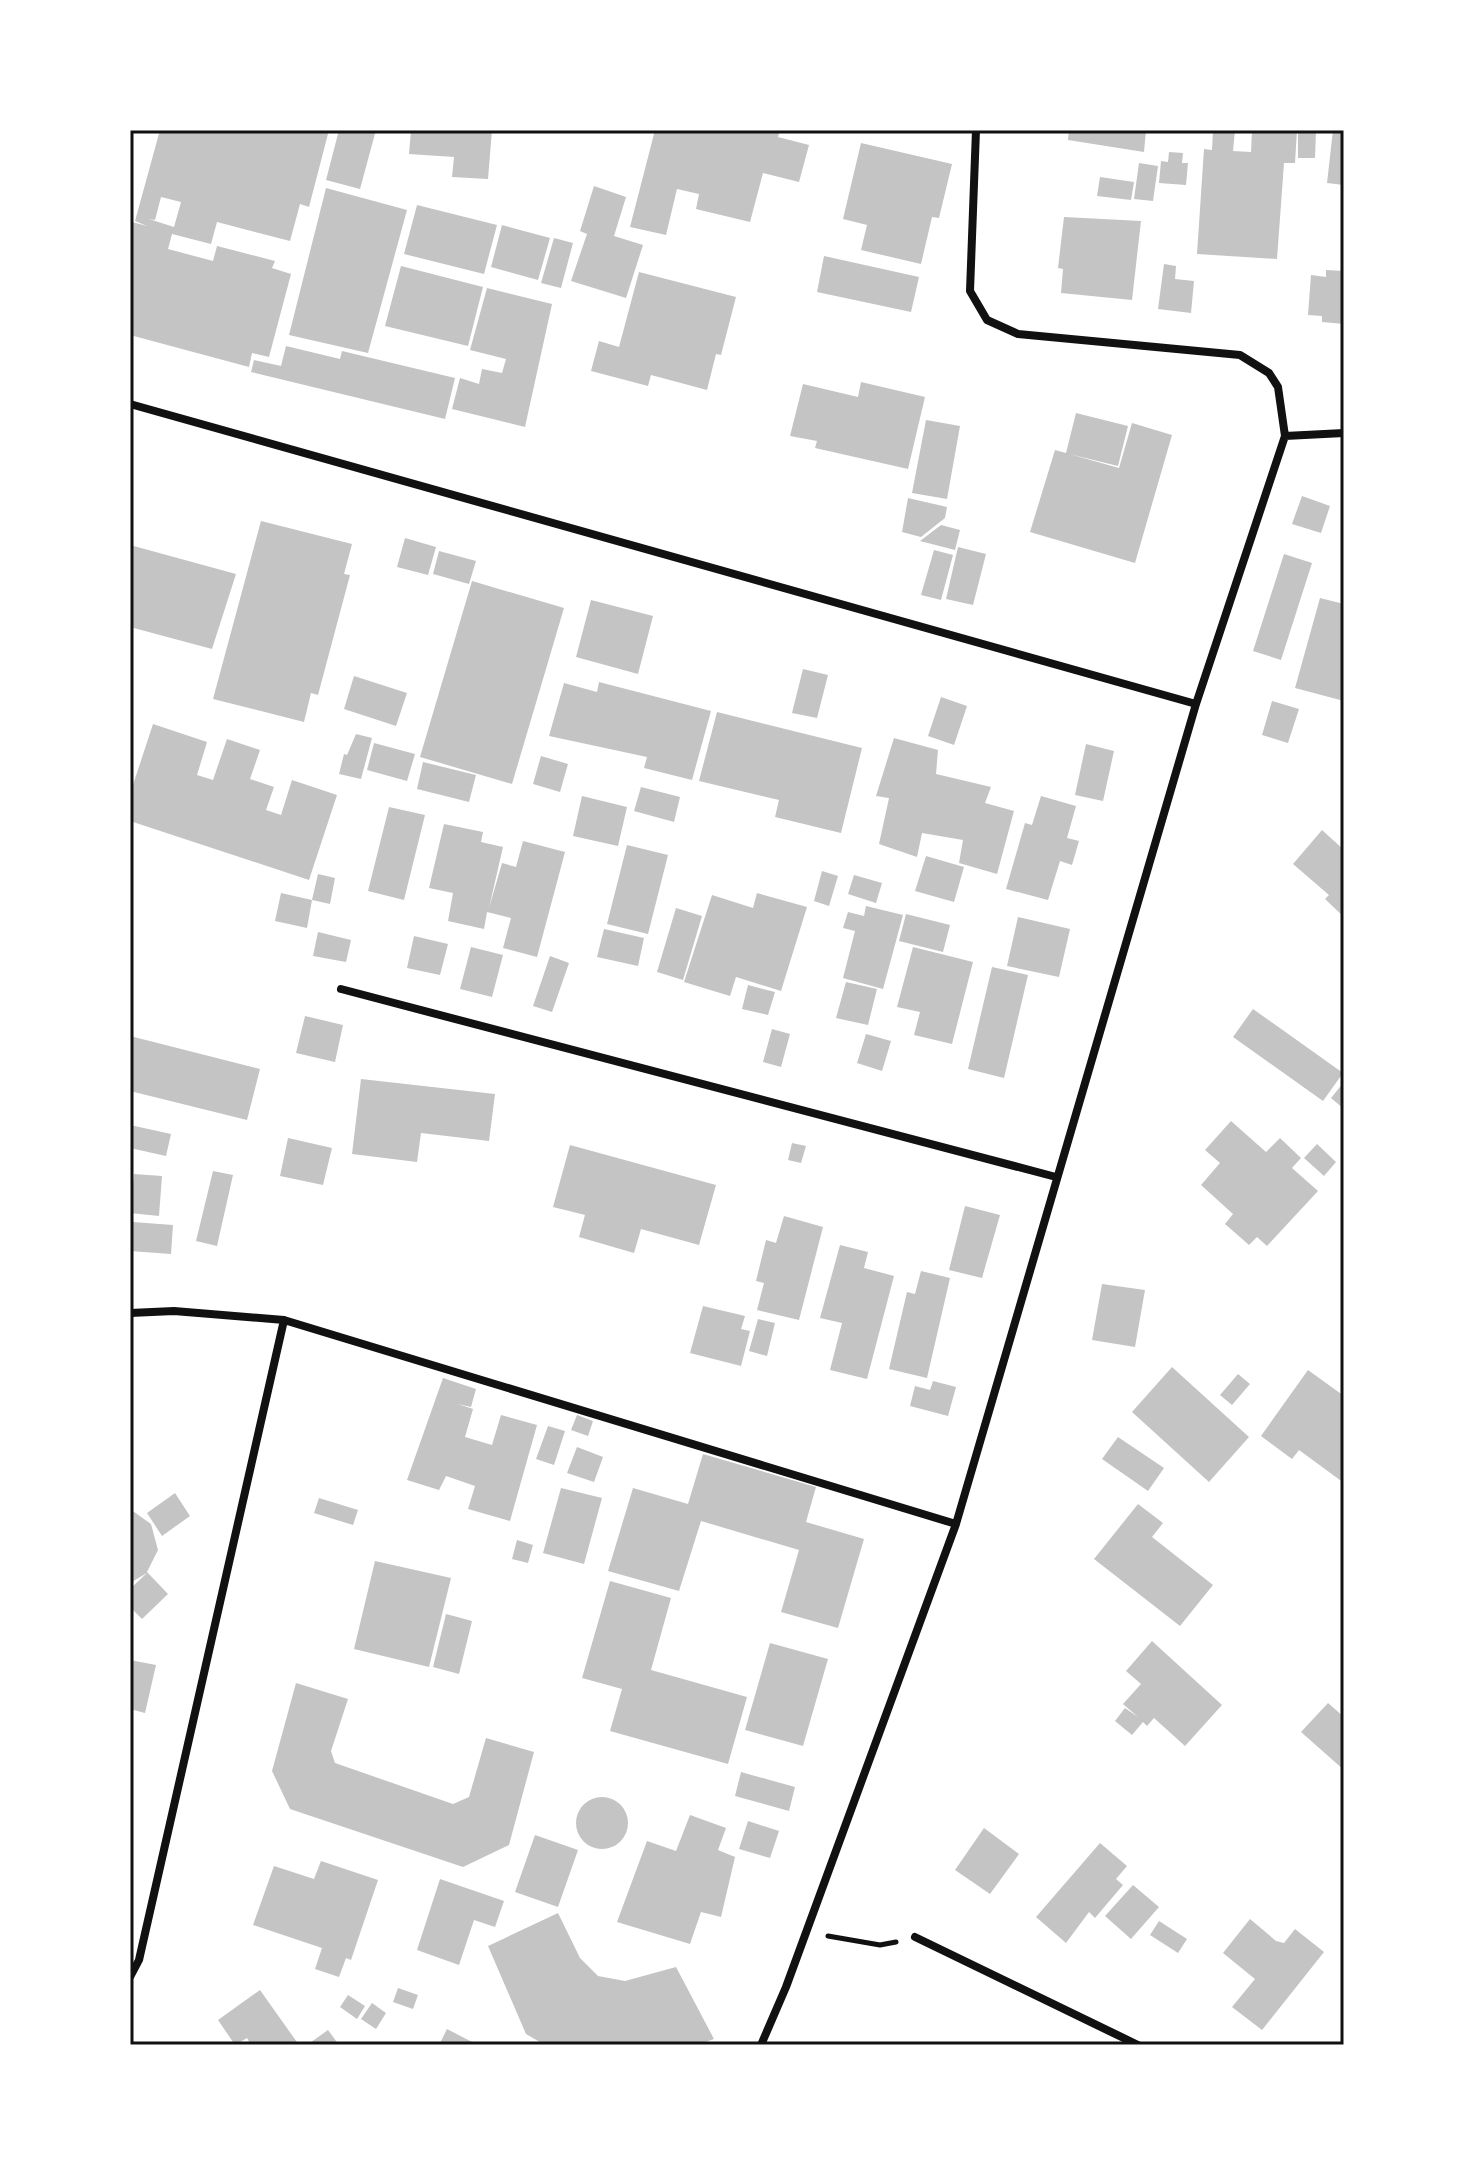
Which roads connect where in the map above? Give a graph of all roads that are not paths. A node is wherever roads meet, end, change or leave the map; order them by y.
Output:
1 (976, 130) edge
2 (130, 404) edge
3 (1344, 433) edge
4 (1285, 436) junction
5 (1196, 704) junction
6 (341, 989) dead end
7 (1056, 1177) junction
8 (130, 1313) edge
9 (284, 1320) junction
10 (956, 1524) junction
11 (915, 1937) road end
12 (130, 1977) edge
13 (761, 2045) edge
14 (1138, 2045) edge

1 - 4 street
2 - 5 street
3 - 4 street
4 - 5 street
5 - 7 street
6 - 7 street
7 - 10 street
8 - 9 street
9 - 10 street
9 - 12 street
10 - 13 street
11 - 14 street

